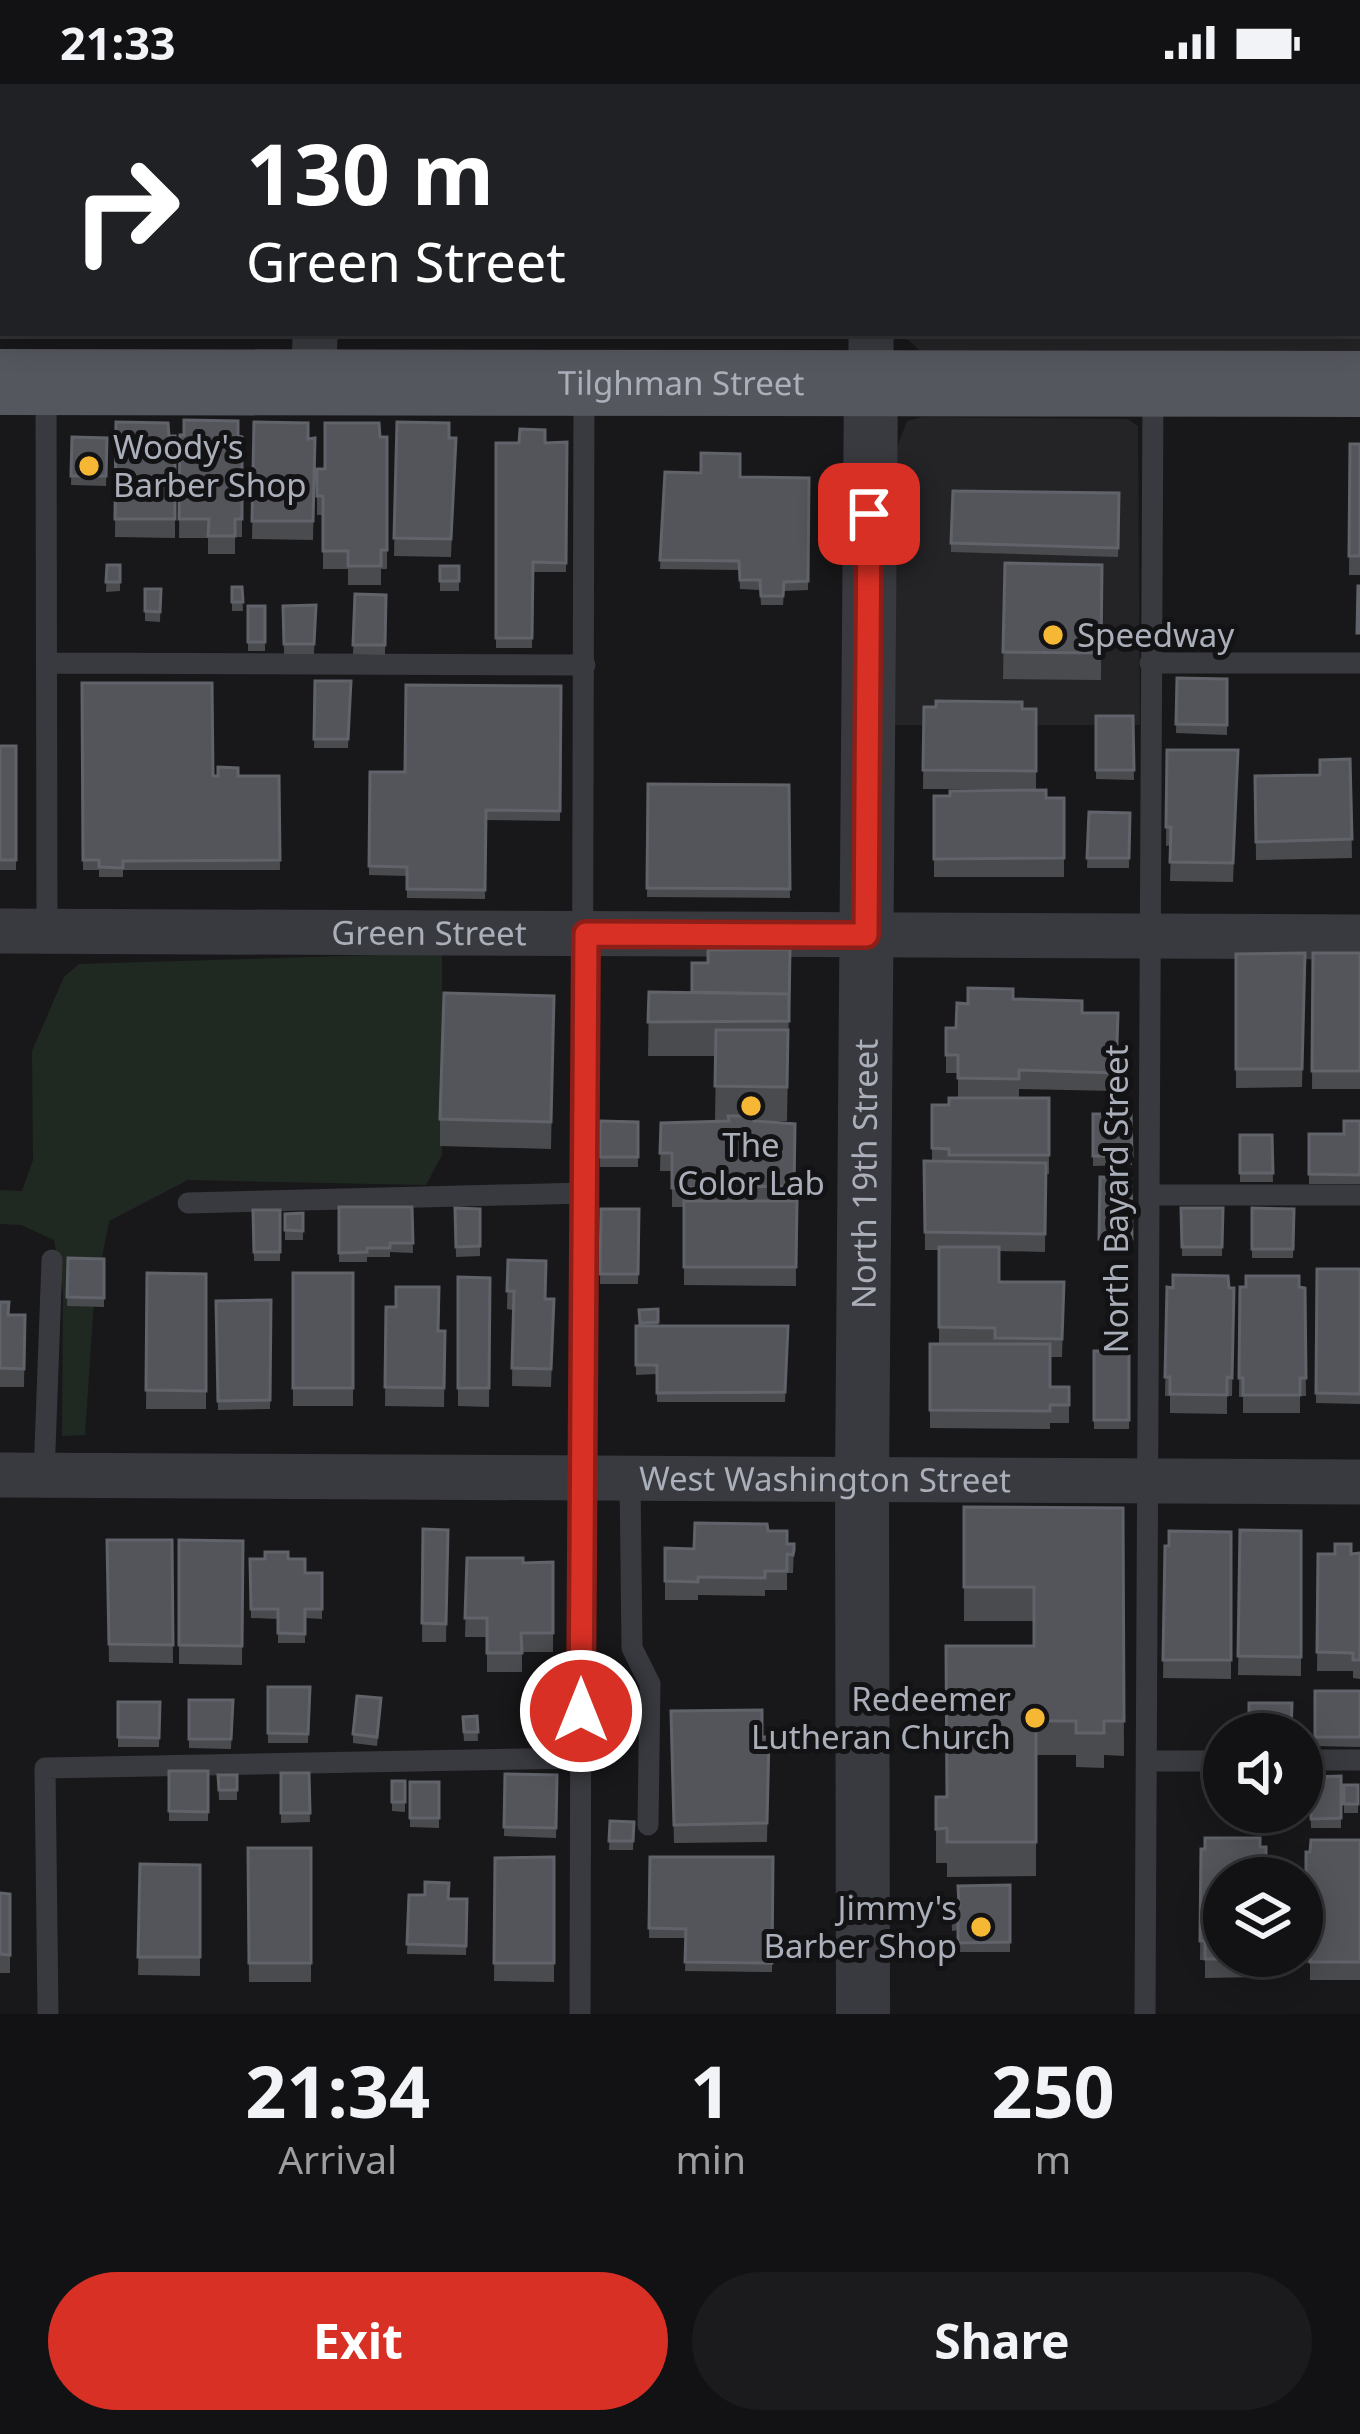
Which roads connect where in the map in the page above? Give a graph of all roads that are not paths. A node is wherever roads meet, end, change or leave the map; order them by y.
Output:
1 (315, 357) edge
2 (871, 358) edge
3 (23, 382) edge
4 (584, 382) junction
5 (1154, 384) junction
6 (1360, 385) edge
7 (47, 663) junction
8 (1150, 663) junction
9 (1360, 663) edge
10 (585, 665) junction
11 (0, 931) edge
12 (47, 932) junction
13 (586, 934) junction
14 (866, 935) junction
15 (1150, 936) junction
16 (1360, 937) edge
17 (584, 1193) junction
18 (1149, 1195) junction
19 (1360, 1195) edge
20 (188, 1204) dead end
21 (52, 1260) dead end
22 (22, 1476) edge
23 (581, 1478) junction
24 (630, 1478) junction
25 (862, 1480) junction
26 (1148, 1480) junction
27 (1360, 1482) edge
28 (581, 1758) junction
29 (1203, 1760) edge
30 (1323, 1760) edge
31 (1360, 1760) edge
32 (1147, 1761) junction
33 (648, 1825) dead end
34 (48, 2014) edge
35 (580, 2014) edge
36 (863, 2014) edge
37 (1145, 2014) edge

1 - 3 main road, Tilghman Street
1 - 4 main road, Tilghman Street
2 - 4 main road, Tilghman Street
2 - 5 main road, Tilghman Street
2 - 14 street, North 19th Street
3 - 7 lane
4 - 10 lane
5 - 6 main road, Tilghman Street
5 - 8 lane, North Bayard Street
7 - 10 lane
7 - 12 lane
8 - 9 lane
8 - 15 lane, North Bayard Street
10 - 13 lane
11 - 12 street, Green Street
12 - 13 street, Green Street
13 - 14 street, Green Street
13 - 17 lane
14 - 15 street, Green Street
14 - 25 street, North 19th Street
15 - 16 street, Green Street
15 - 18 lane, North Bayard Street
17 - 20 lane
17 - 23 lane
18 - 19 lane
18 - 26 lane, North Bayard Street
21 - 22 lane
22 - 23 street, West Washington Street
23 - 24 street, West Washington Street
23 - 28 lane
24 - 25 street, West Washington Street
24 - 33 lane
25 - 26 street, West Washington Street
25 - 36 street, North 19th Street
26 - 27 street, West Washington Street
26 - 32 lane, North Bayard Street
28 - 34 lane
28 - 35 lane
29 - 32 lane
30 - 31 lane
32 - 37 lane, North Bayard Street

